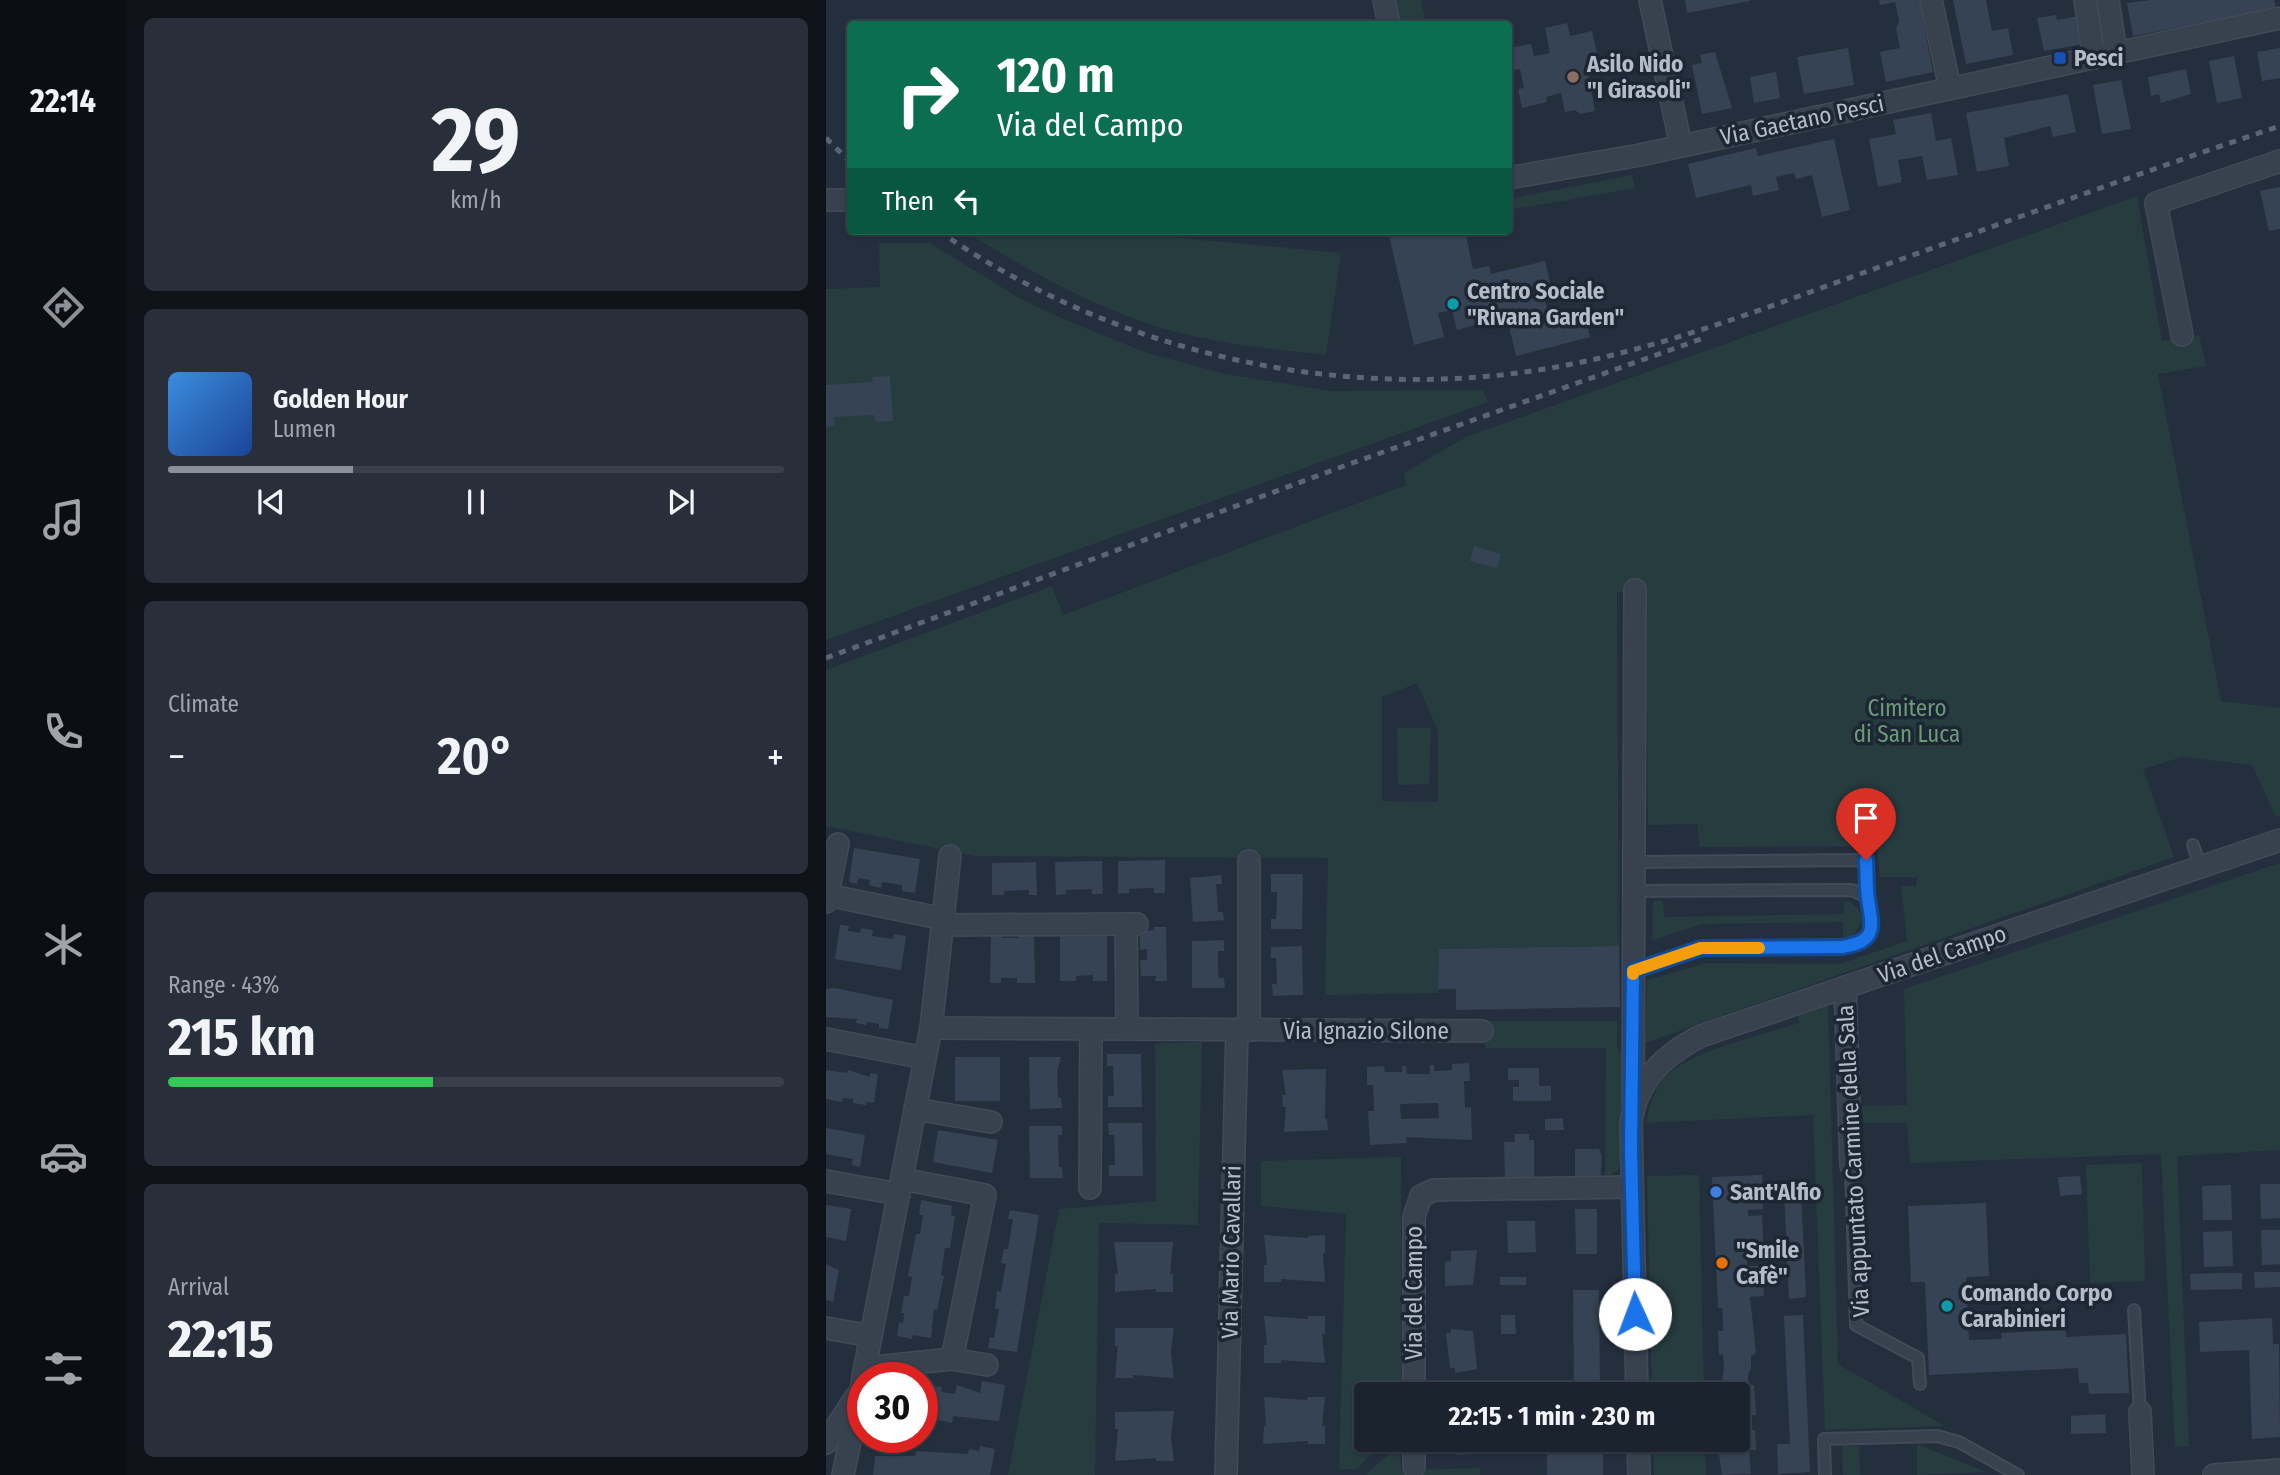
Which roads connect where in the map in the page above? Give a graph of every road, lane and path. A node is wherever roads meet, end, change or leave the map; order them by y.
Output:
1 (1384, 0) edge
2 (1650, 0) edge
3 (1931, 0) edge
4 (2085, 0) edge
5 (2108, 0) edge
6 (2280, 18) edge
7 (1388, 21) edge
8 (2116, 53) junction
9 (2094, 58) junction
10 (1950, 88) junction
11 (1681, 146) junction
12 (2280, 161) edge
13 (1512, 177) edge
14 (826, 200) edge
15 (847, 200) edge
16 (2182, 335) dead end
17 (1635, 590) dead end
18 (2280, 840) edge
19 (838, 844) dead end
20 (2193, 845) dead end
21 (950, 856) dead end
22 (1249, 860) dead end
23 (1634, 862) junction
24 (2200, 866) junction
25 (1634, 891) junction
26 (827, 898) edge
27 (1869, 903) junction
28 (944, 922) junction
29 (1633, 971) junction
30 (1845, 987) junction
31 (931, 1028) junction
32 (1091, 1029) junction
33 (1127, 1029) junction
34 (1243, 1030) junction
35 (1482, 1031) dead end
36 (826, 1039) edge
37 (925, 1058) junction
38 (1633, 1107) junction
39 (915, 1109) junction
40 (991, 1122) dead end
41 (1851, 1165) joint
42 (826, 1181) edge
43 (900, 1187) junction
44 (1632, 1187) junction
45 (1090, 1188) dead end
46 (2134, 1310) dead end
47 (826, 1328) edge
48 (871, 1336) junction
49 (951, 1359) junction
50 (866, 1362) edge
51 (937, 1362) edge
52 (987, 1365) dead end
53 (1414, 1382) edge
54 (1637, 1382) edge
55 (1920, 1384) dead end
56 (847, 1406) edge
57 (2140, 1412) joint
58 (826, 1443) edge
59 (1414, 1452) edge
60 (1638, 1452) edge
61 (848, 1453) edge
62 (1414, 1467) dead end
63 (2280, 1470) edge
64 (844, 1475) edge
65 (1226, 1475) edge
66 (1639, 1475) edge
67 (1825, 1475) edge
68 (2018, 1475) edge
69 (2143, 1475) edge
70 (2214, 1475) edge

1 - 7 street
2 - 11 street
3 - 10 street
4 - 9 street
5 - 8 street
6 - 8 street, Via Gaetano Pesci
8 - 9 street, Via Gaetano Pesci
9 - 10 street, Via Gaetano Pesci
10 - 11 street, Via Gaetano Pesci
11 - 13 street, Via Gaetano Pesci
12 - 16 street
14 - 15 street
17 - 23 street
18 - 24 street, Via del Campo
19 - 26 street
20 - 24 lane
21 - 28 street
22 - 34 street, Via Ignazio Silone
23 - 25 street
23 - 27 lane, Via del Campo
24 - 30 street, Via del Campo
25 - 27 lane
25 - 29 street
26 - 28 street
27 - 29 lane, Via del Campo
28 - 31 street
28 - 33 street
29 - 38 street
30 - 38 street, Via del Campo
30 - 41 street, Via appuntato Carmine della Sala
31 - 32 street, Via Ignazio Silone
31 - 37 street
32 - 33 street, Via Ignazio Silone
32 - 45 street
33 - 34 street, Via Ignazio Silone
34 - 35 street, Via Ignazio Silone
34 - 65 street, Via Mario Cavallari
36 - 37 street
37 - 39 street
38 - 44 street
39 - 40 street
39 - 43 street
41 - 55 lane, Via appuntato Carmine della Sala
42 - 43 street
43 - 48 street
43 - 49 street
44 - 53 street, Via del Campo
44 - 54 street
46 - 57 lane
47 - 48 street
48 - 50 street
49 - 51 street
49 - 52 street
56 - 58 street
57 - 69 street
59 - 62 street
60 - 66 street
61 - 64 street
63 - 70 street
67 - 68 lane

